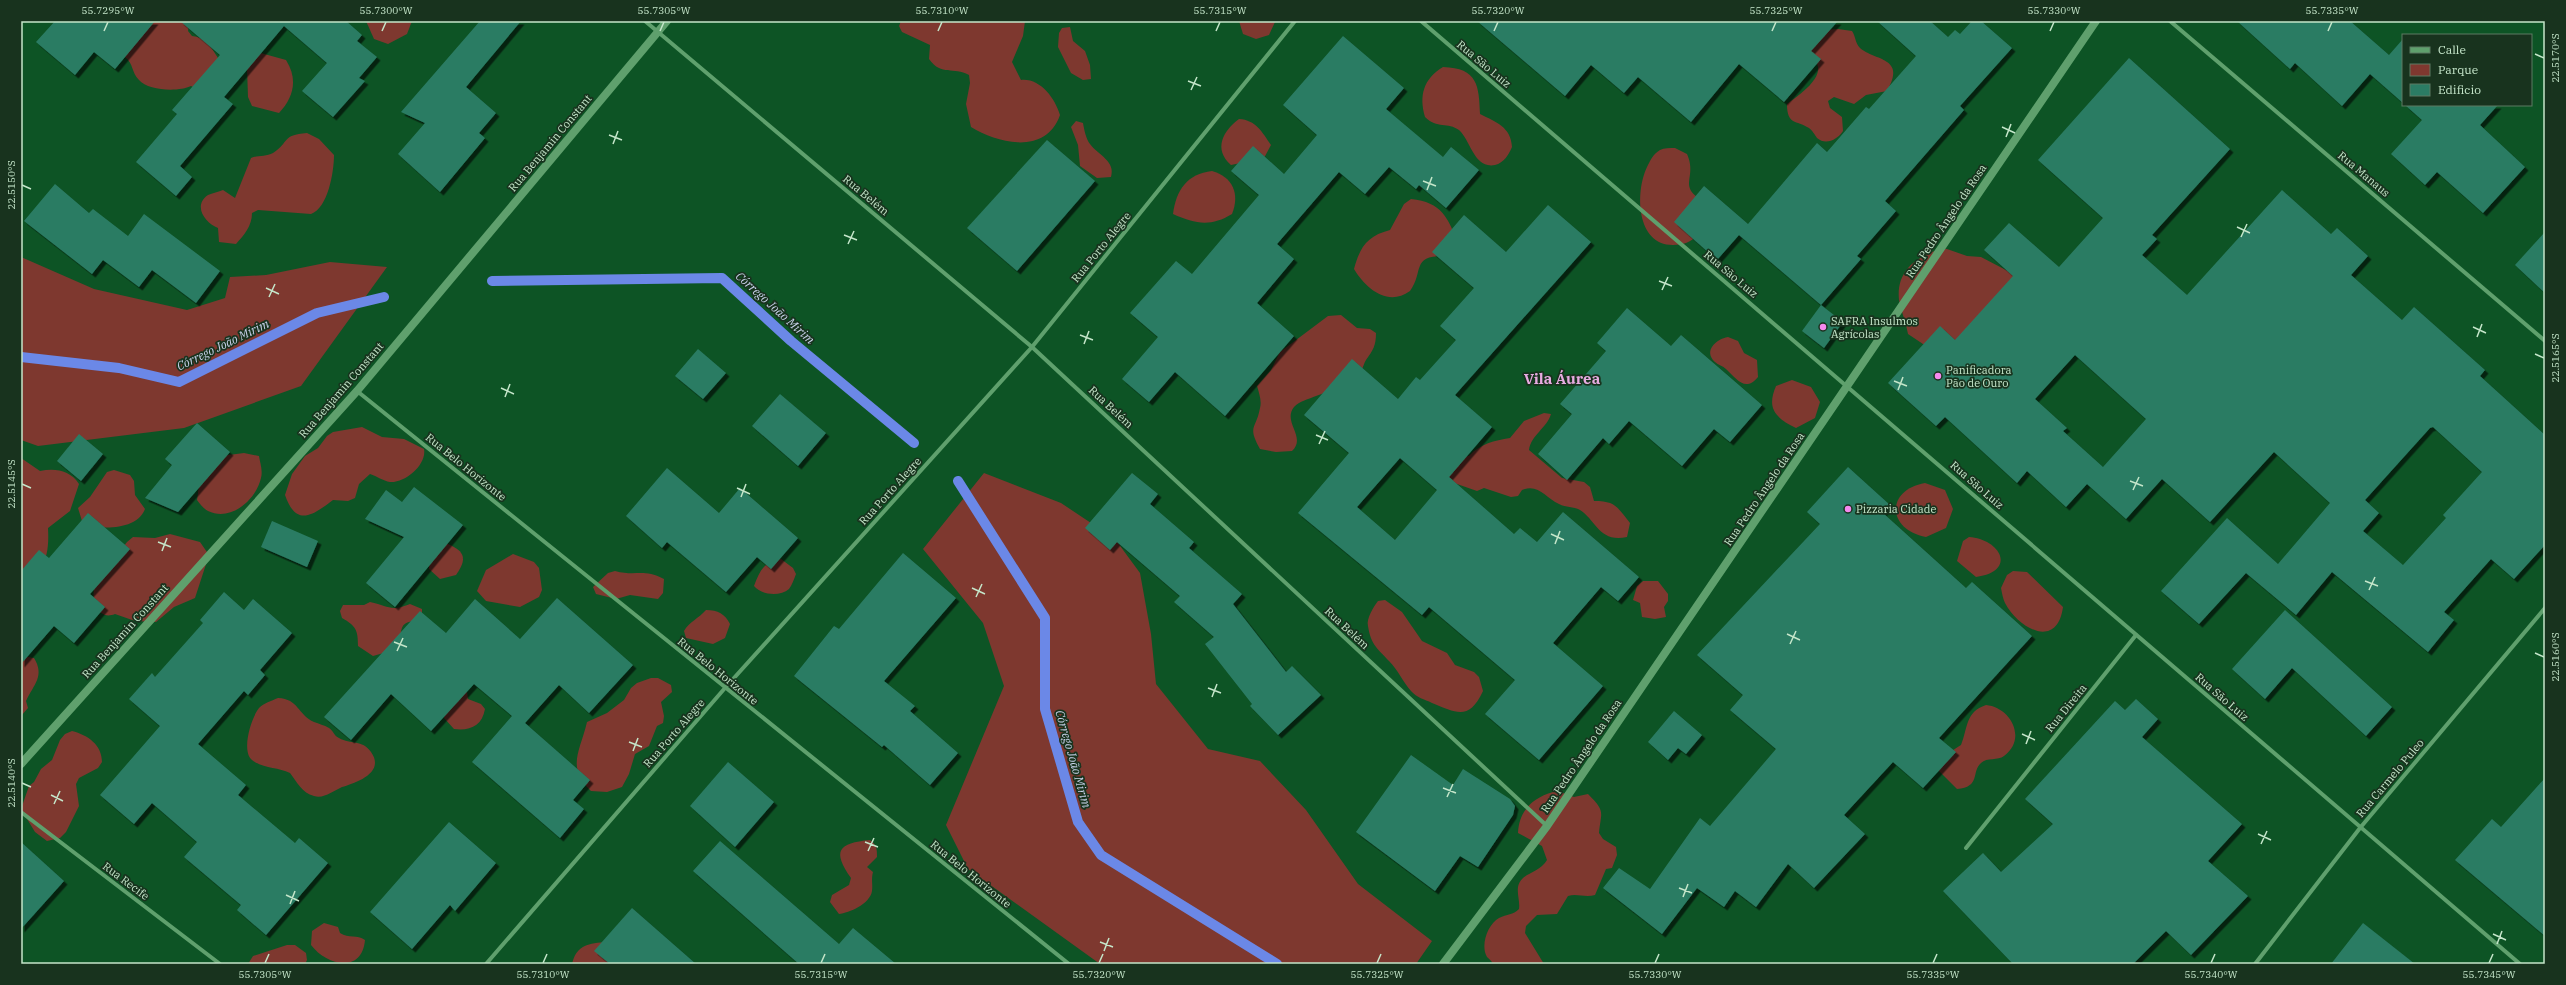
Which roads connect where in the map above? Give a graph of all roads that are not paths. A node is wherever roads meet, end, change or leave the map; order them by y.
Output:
1 (645, 21) edge
2 (667, 21) edge
3 (1295, 21) edge
4 (1421, 21) edge
5 (2096, 21) edge
6 (2170, 21) edge
7 (658, 32) junction
8 (2545, 341) edge
9 (1032, 347) junction
10 (1848, 385) junction
11 (357, 391) junction
12 (2545, 608) edge
13 (2136, 635) junction
14 (725, 688) junction
15 (21, 764) edge
16 (21, 812) edge
17 (1546, 826) junction
18 (2360, 828) junction
19 (1966, 848) dead end
20 (220, 964) edge
21 (486, 964) edge
22 (1069, 964) edge
23 (1443, 964) edge
24 (2255, 964) edge
25 (2520, 964) edge

1 - 7 street, Rua Belém
2 - 7 main road, Rua Benjamin Constant
3 - 9 street, Rua Porto Alegre
4 - 10 street, Rua São Luiz
5 - 10 main road, Rua Pedro Ângelo da Rosa
6 - 8 street, Rua Manaus
7 - 9 street, Rua Belém
7 - 11 main road, Rua Benjamin Constant
9 - 14 street, Rua Porto Alegre
9 - 17 street, Rua Belém
10 - 13 street, Rua São Luiz
10 - 17 main road, Rua Pedro Ângelo da Rosa
11 - 14 street, Rua Belo Horizonte
11 - 15 main road, Rua Benjamin Constant
12 - 18 street, Rua Carmelo Puleo
13 - 18 street, Rua São Luiz
13 - 19 street, Rua Direita
14 - 21 street, Rua Porto Alegre
14 - 22 street, Rua Belo Horizonte
16 - 20 street, Rua Recife
17 - 23 main road, Rua Pedro Ângelo da Rosa
18 - 24 street, Rua Carmelo Puleo
18 - 25 street, Rua São Luiz

